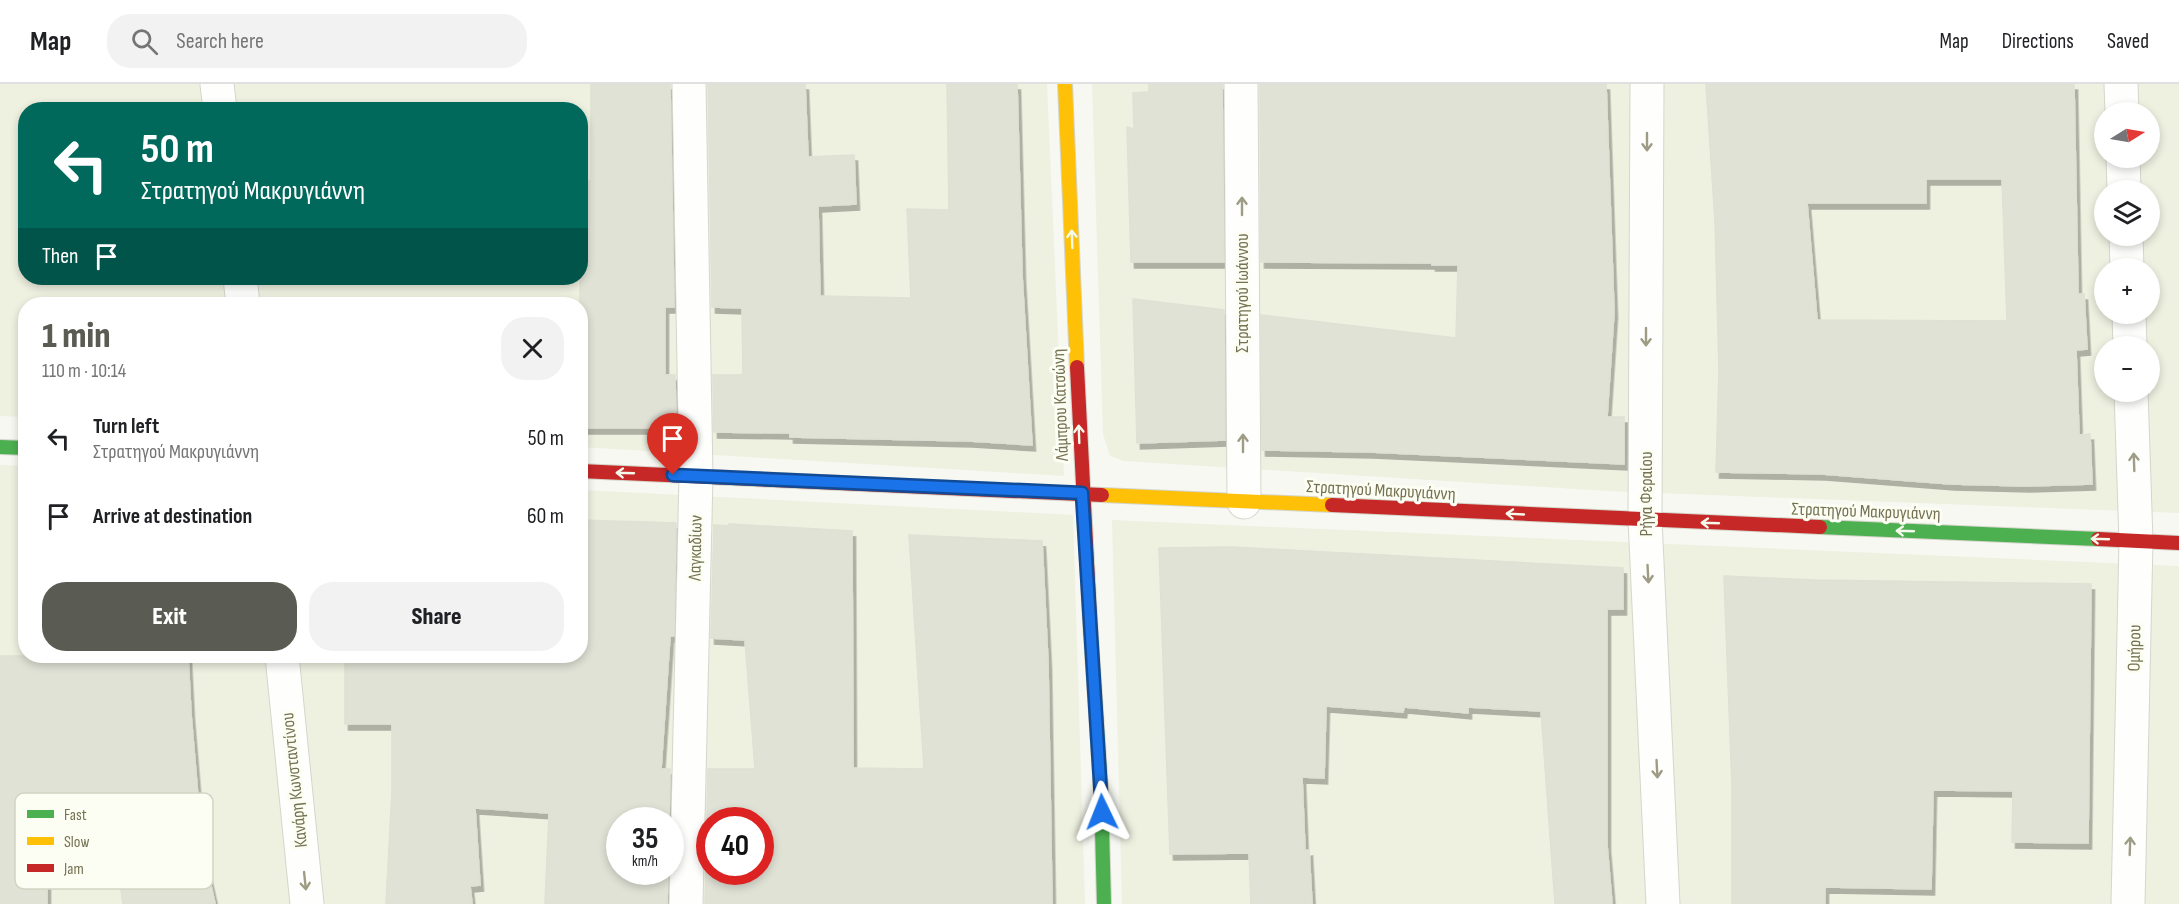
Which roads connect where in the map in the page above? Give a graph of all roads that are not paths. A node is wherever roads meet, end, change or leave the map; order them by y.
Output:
1 (217, 84) edge
2 (689, 84) edge
3 (1065, 84) edge
4 (1241, 84) edge
5 (1647, 84) edge
6 (2121, 84) edge
7 (219, 102) edge
8 (2122, 102) edge
9 (2131, 402) edge
10 (0, 447) edge
11 (18, 448) edge
12 (588, 471) edge
13 (696, 476) junction
14 (1082, 493) junction
15 (1244, 502) junction
16 (1645, 520) junction
17 (2136, 541) junction
18 (2179, 543) edge
19 (283, 663) edge
20 (307, 904) edge
21 (686, 904) edge
22 (1104, 904) edge
23 (1663, 904) edge
24 (2128, 904) edge

1 - 7 street
2 - 13 street, Λαγκαδίων
14 -> 3 main road, Λάμπρου Κατσώνη
15 -> 4 street, Στρατηγού Ιωάννου
5 -> 16 street, Ρήγα Φεραίου
6 - 8 street
17 -> 9 street, Ομήρου
10 - 11 main road
13 -> 12 main road, Στρατηγού Μακρυγιάννη
13 - 14 main road, Στρατηγού Μακρυγιάννη
13 - 21 street, Λαγκαδίων
14 - 15 main road, Στρατηγού Μακρυγιάννη
14 - 22 main road, Λάμπρου Κατσώνη
16 -> 15 main road, Στρατηγού Μακρυγιάννη
17 -> 16 main road, Στρατηγού Μακρυγιάννη
16 -> 23 street, Ρήγα Φεραίου
17 - 18 main road, Στρατηγού Μακρυγιάννη
24 -> 17 street, Ομήρου
19 -> 20 street, Κανάρη Κωνσταντίνου

